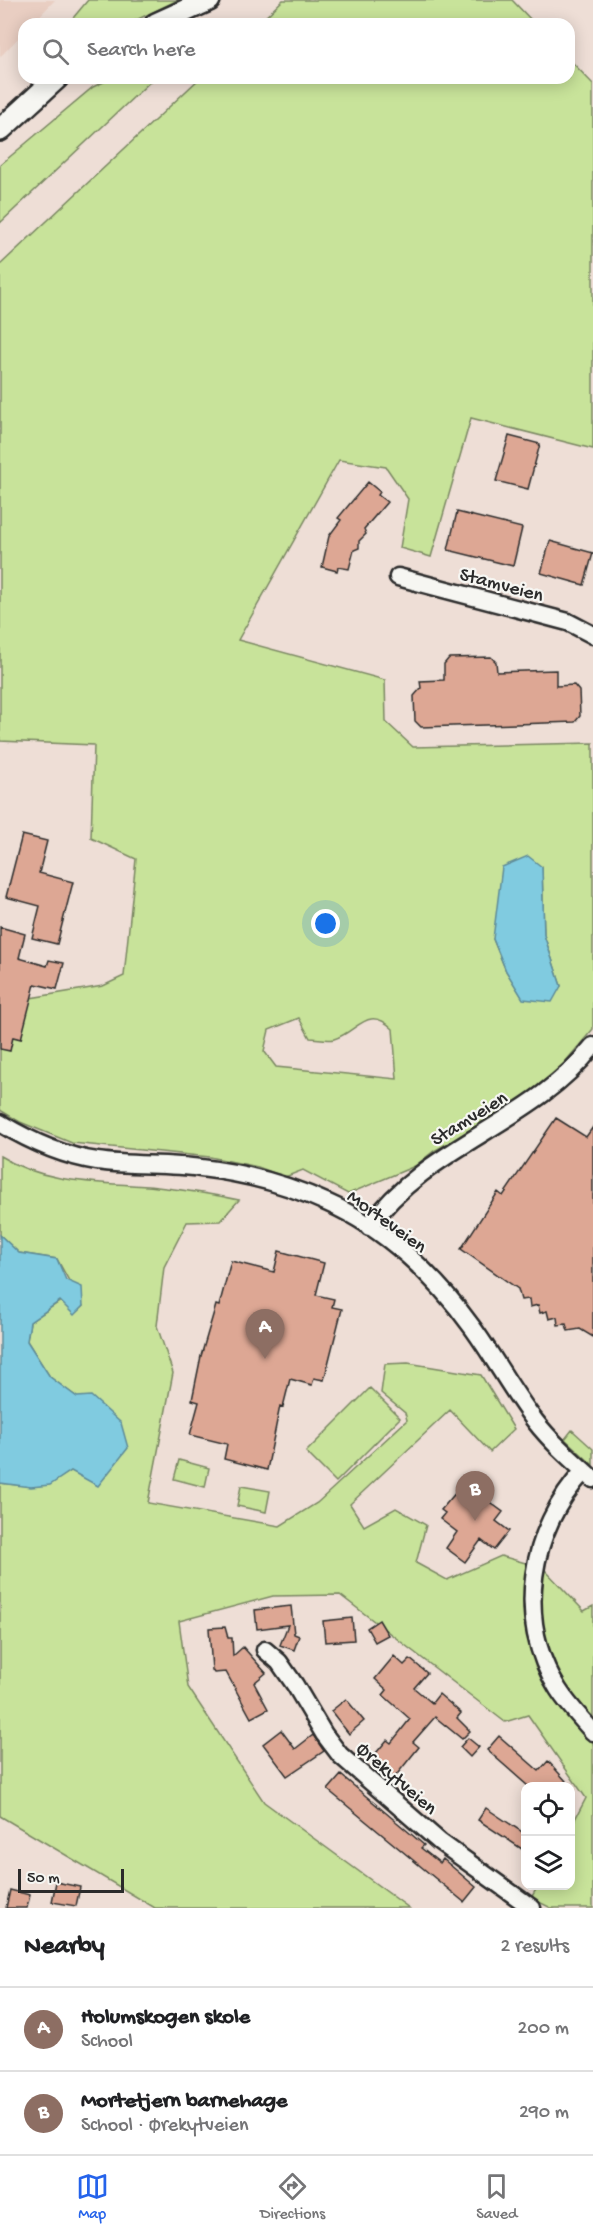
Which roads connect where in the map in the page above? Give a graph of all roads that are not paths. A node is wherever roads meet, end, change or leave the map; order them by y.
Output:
1 (209, 0) edge
2 (169, 18) edge
3 (50, 84) edge
4 (0, 130) edge
5 (398, 577) dead end
6 (593, 634) edge
7 (593, 1046) edge
8 (0, 1123) edge
9 (369, 1227) junction
10 (589, 1475) edge
11 (265, 1650) dead end
12 (593, 1732) edge
13 (532, 1908) edge

1 - 2 main road
3 - 4 main road
5 - 6 street, Stamveien
7 - 9 street, Stamveien
8 - 9 street, Morteveien
9 - 10 street, Morteveien
10 - 12 street
11 - 13 street, Ørekytveien

